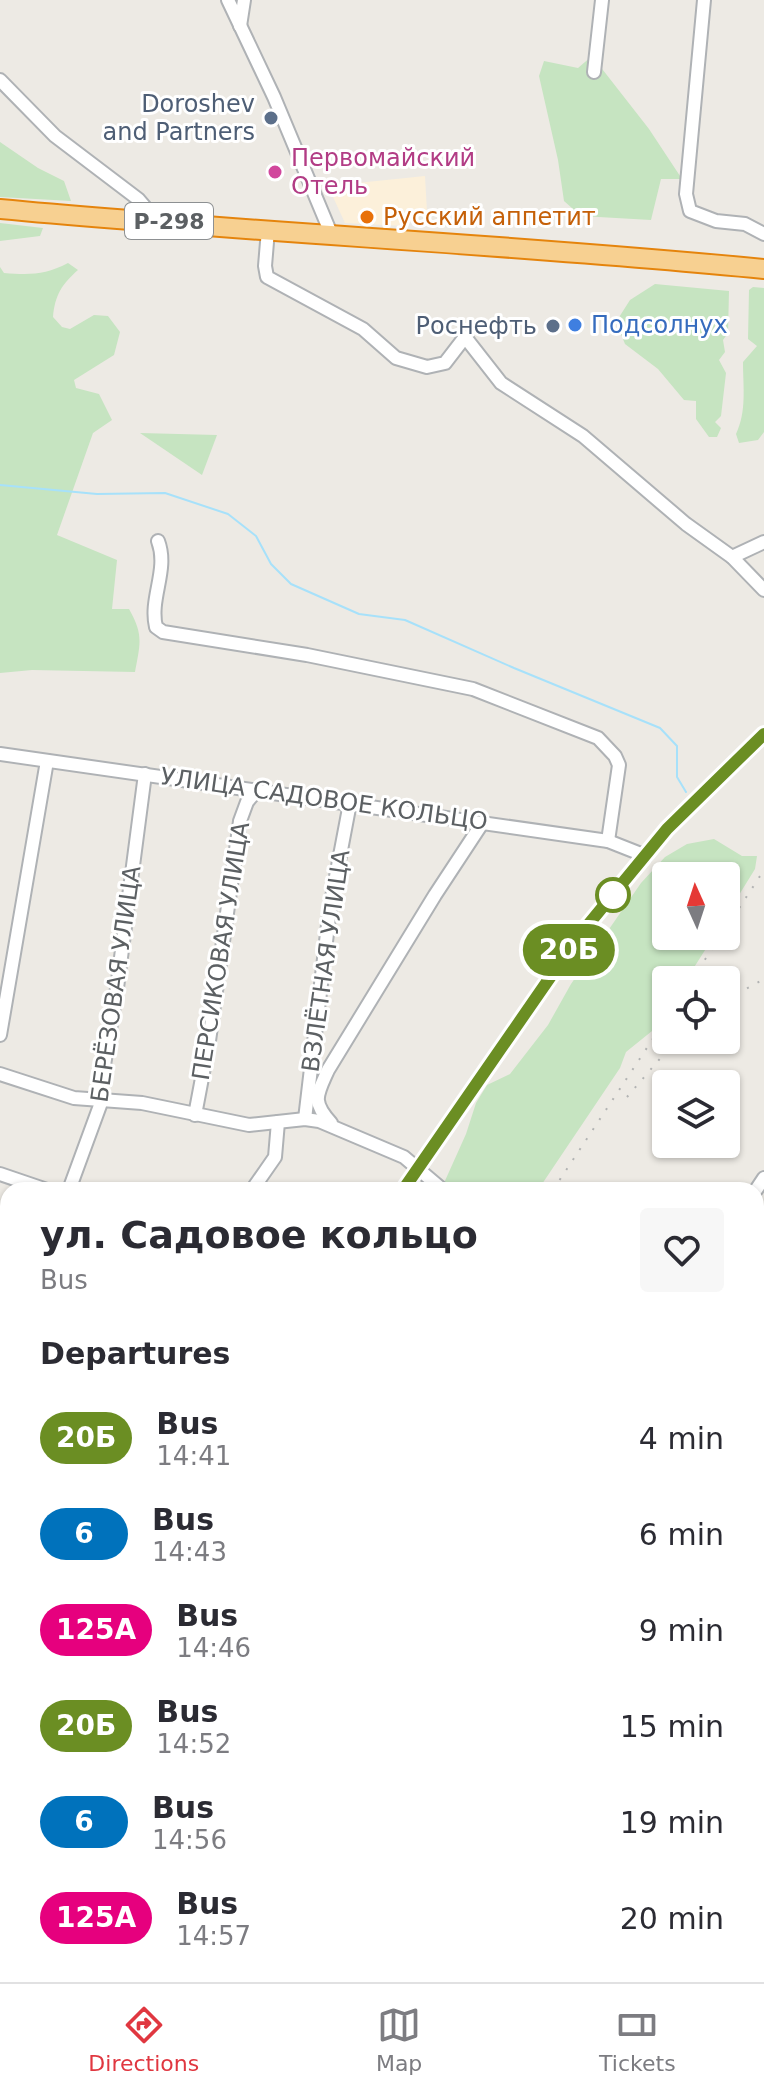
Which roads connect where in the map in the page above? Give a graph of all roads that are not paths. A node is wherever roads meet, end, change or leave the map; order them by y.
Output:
1 (228, 0) edge
2 (244, 0) edge
3 (602, 0) edge
4 (704, 0) edge
5 (240, 26) junction
6 (594, 72) dead end
7 (0, 80) edge
8 (2, 209) edge
9 (156, 220) junction
10 (268, 230) junction
11 (764, 234) edge
12 (332, 236) junction
13 (764, 269) edge
14 (158, 541) dead end
15 (764, 542) edge
16 (732, 557) junction
17 (764, 590) edge
18 (764, 734) edge
19 (0, 754) edge
20 (47, 761) junction
21 (145, 774) junction
22 (257, 790) junction
23 (350, 803) junction
24 (483, 822) junction
25 (608, 841) junction
26 (646, 856) junction
27 (0, 1035) edge
28 (0, 1074) edge
29 (102, 1100) junction
30 (195, 1115) junction
31 (305, 1119) junction
32 (278, 1122) junction
33 (335, 1127) junction
34 (418, 1169) junction
35 (0, 1174) edge
36 (24, 1182) edge
37 (72, 1182) edge
38 (258, 1182) edge
39 (409, 1182) edge
40 (433, 1182) edge

1 - 5 street
2 - 5 street
3 - 6 street
4 - 11 street
5 - 12 street
7 - 9 street
8 - 9 highway, Р-298
9 - 10 highway, Р-298
10 - 12 highway, Р-298
10 - 16 street
12 - 13 highway, Р-298
14 - 25 street
15 - 16 street
16 - 17 street
18 - 26 street
19 - 20 street, УЛИЦА САДОВОЕ КОЛЬЦО
20 - 21 street, УЛИЦА САДОВОЕ КОЛЬЦО
20 - 27 street
21 - 22 street, УЛИЦА САДОВОЕ КОЛЬЦО
21 - 29 street, БЕРЁЗОВАЯ УЛИЦА
22 - 23 street, УЛИЦА САДОВОЕ КОЛЬЦО
22 - 30 street, ПЕРСИКОВАЯ УЛИЦА
23 - 24 street, УЛИЦА САДОВОЕ КОЛЬЦО
23 - 31 street, ВЗЛЁТНАЯ УЛИЦА
24 - 25 street, УЛИЦА САДОВОЕ КОЛЬЦО
24 - 33 street
25 - 26 street, УЛИЦА САДОВОЕ КОЛЬЦО
26 - 34 street
28 - 29 street
29 - 30 street
29 - 37 street, БЕРЁЗОВАЯ УЛИЦА
30 - 32 street
31 - 32 street
31 - 33 street
32 - 38 street
33 - 34 street
34 - 39 street
34 - 40 street
35 - 36 street

